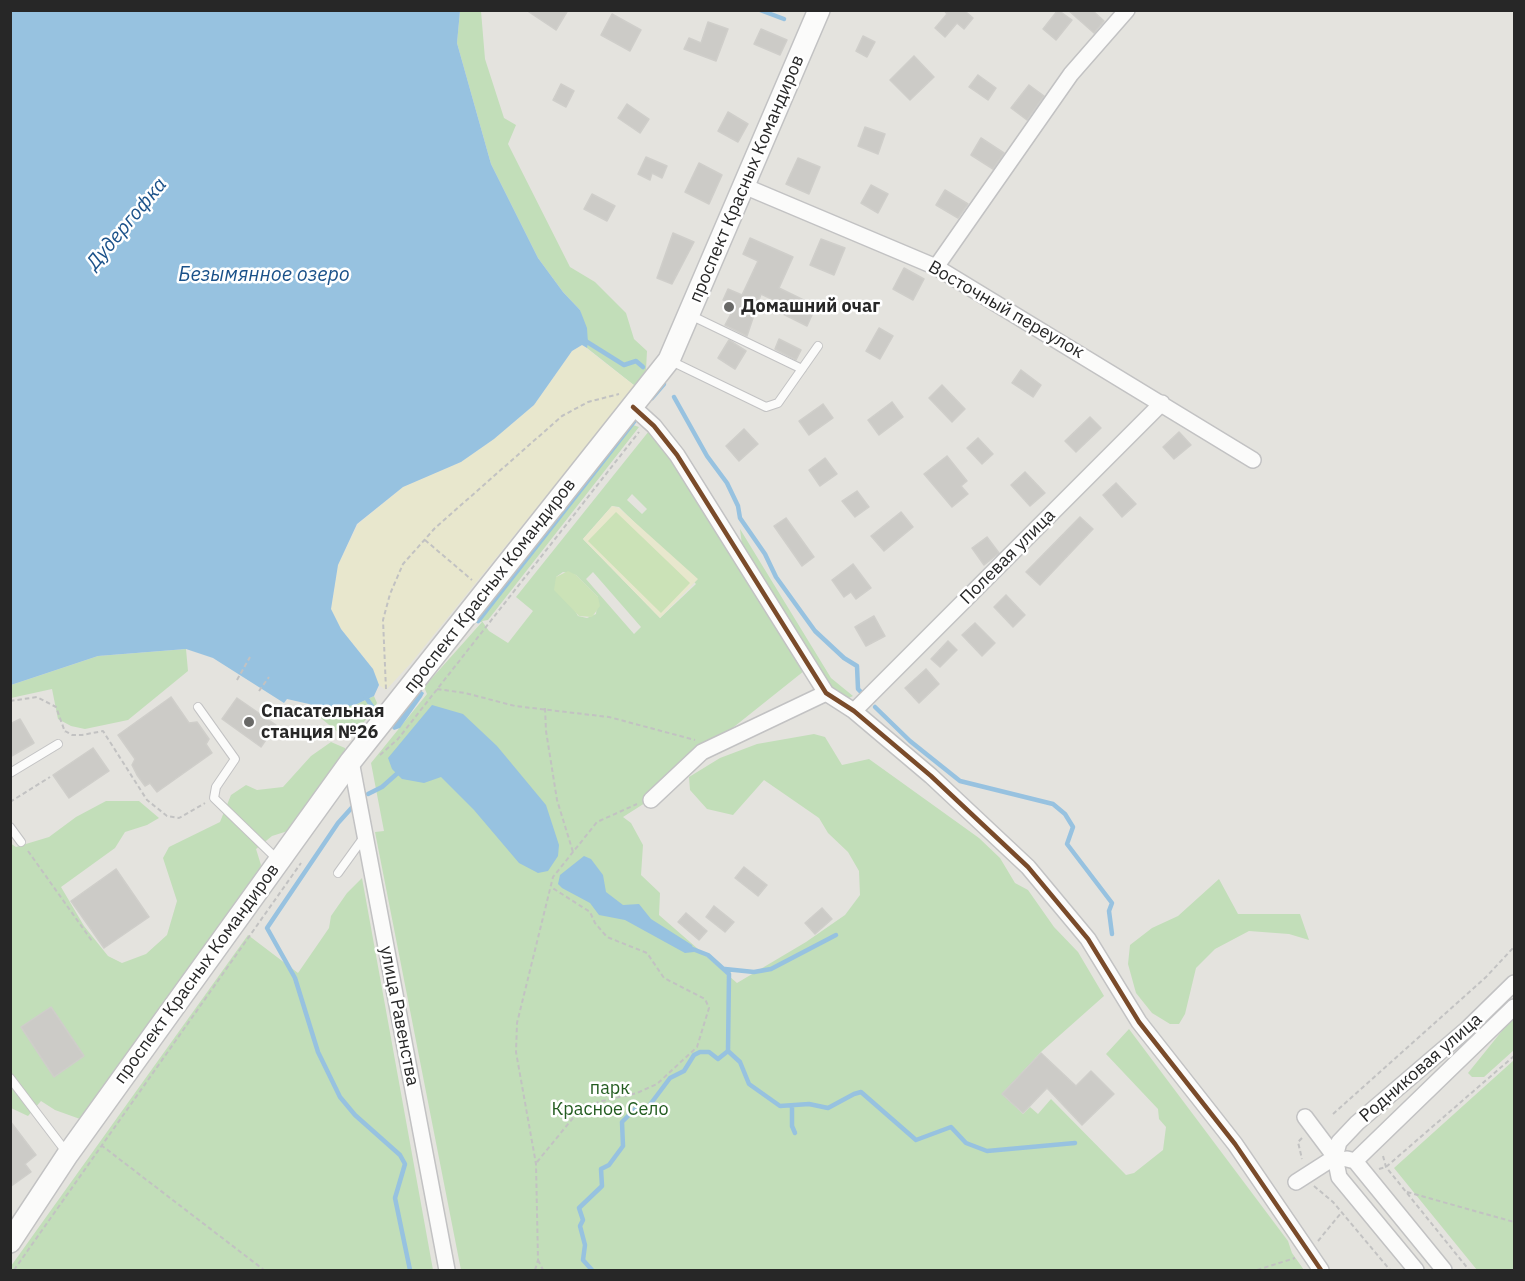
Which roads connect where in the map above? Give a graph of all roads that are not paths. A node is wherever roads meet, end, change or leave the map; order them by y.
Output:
1 (819, 10) edge
2 (1127, 10) edge
3 (744, 186) junction
4 (936, 267) junction
5 (688, 314) junction
6 (818, 346) dead end
7 (669, 360) junction
8 (802, 369) junction
9 (626, 400) junction
10 (1162, 403) junction
11 (1254, 460) dead end
12 (826, 693) junction
13 (198, 707) dead end
14 (854, 711) junction
15 (58, 744) road end
16 (351, 761) junction
17 (10, 773) edge
18 (651, 800) road end
19 (10, 827) edge
20 (365, 836) junction
21 (21, 842) road end
22 (279, 861) junction
23 (338, 873) dead end
24 (1515, 983) edge
25 (1515, 1007) edge
26 (10, 1078) edge
27 (1305, 1117) dead end
28 (68, 1154) junction
29 (1335, 1157) junction
30 (1355, 1161) junction
31 (1303, 1179) road end
32 (10, 1242) edge
33 (447, 1270) edge
34 (1321, 1270) edge
35 (1416, 1270) edge
36 (1444, 1270) edge

1 - 3 street, проспект Красных Командиров
2 - 4 street
3 - 4 street, Восточный переулок
3 - 5 street, проспект Красных Командиров
4 - 10 street, Восточный переулок
5 - 7 street, проспект Красных Командиров
5 - 8 lane
6 - 8 lane
7 - 8 lane
7 - 9 street, проспект Красных Командиров
9 - 12 street
9 - 16 street, проспект Красных Командиров
10 - 11 street, Восточный переулок
10 - 14 street, Полевая улица
12 - 14 street
12 - 18 street
13 - 22 lane
14 - 34 street
15 - 17 lane
16 - 20 street, улица Равенства
16 - 22 street, проспект Красных Командиров
19 - 21 lane
20 - 23 lane
20 - 33 street, улица Равенства
22 - 28 street, проспект Красных Командиров
24 - 29 street, Родниковая улица
25 - 30 street, Родниковая улица
26 - 28 lane
27 - 29 street
28 - 32 street, проспект Красных Командиров
29 - 30 street
29 - 31 street
29 - 35 street
30 - 36 street

